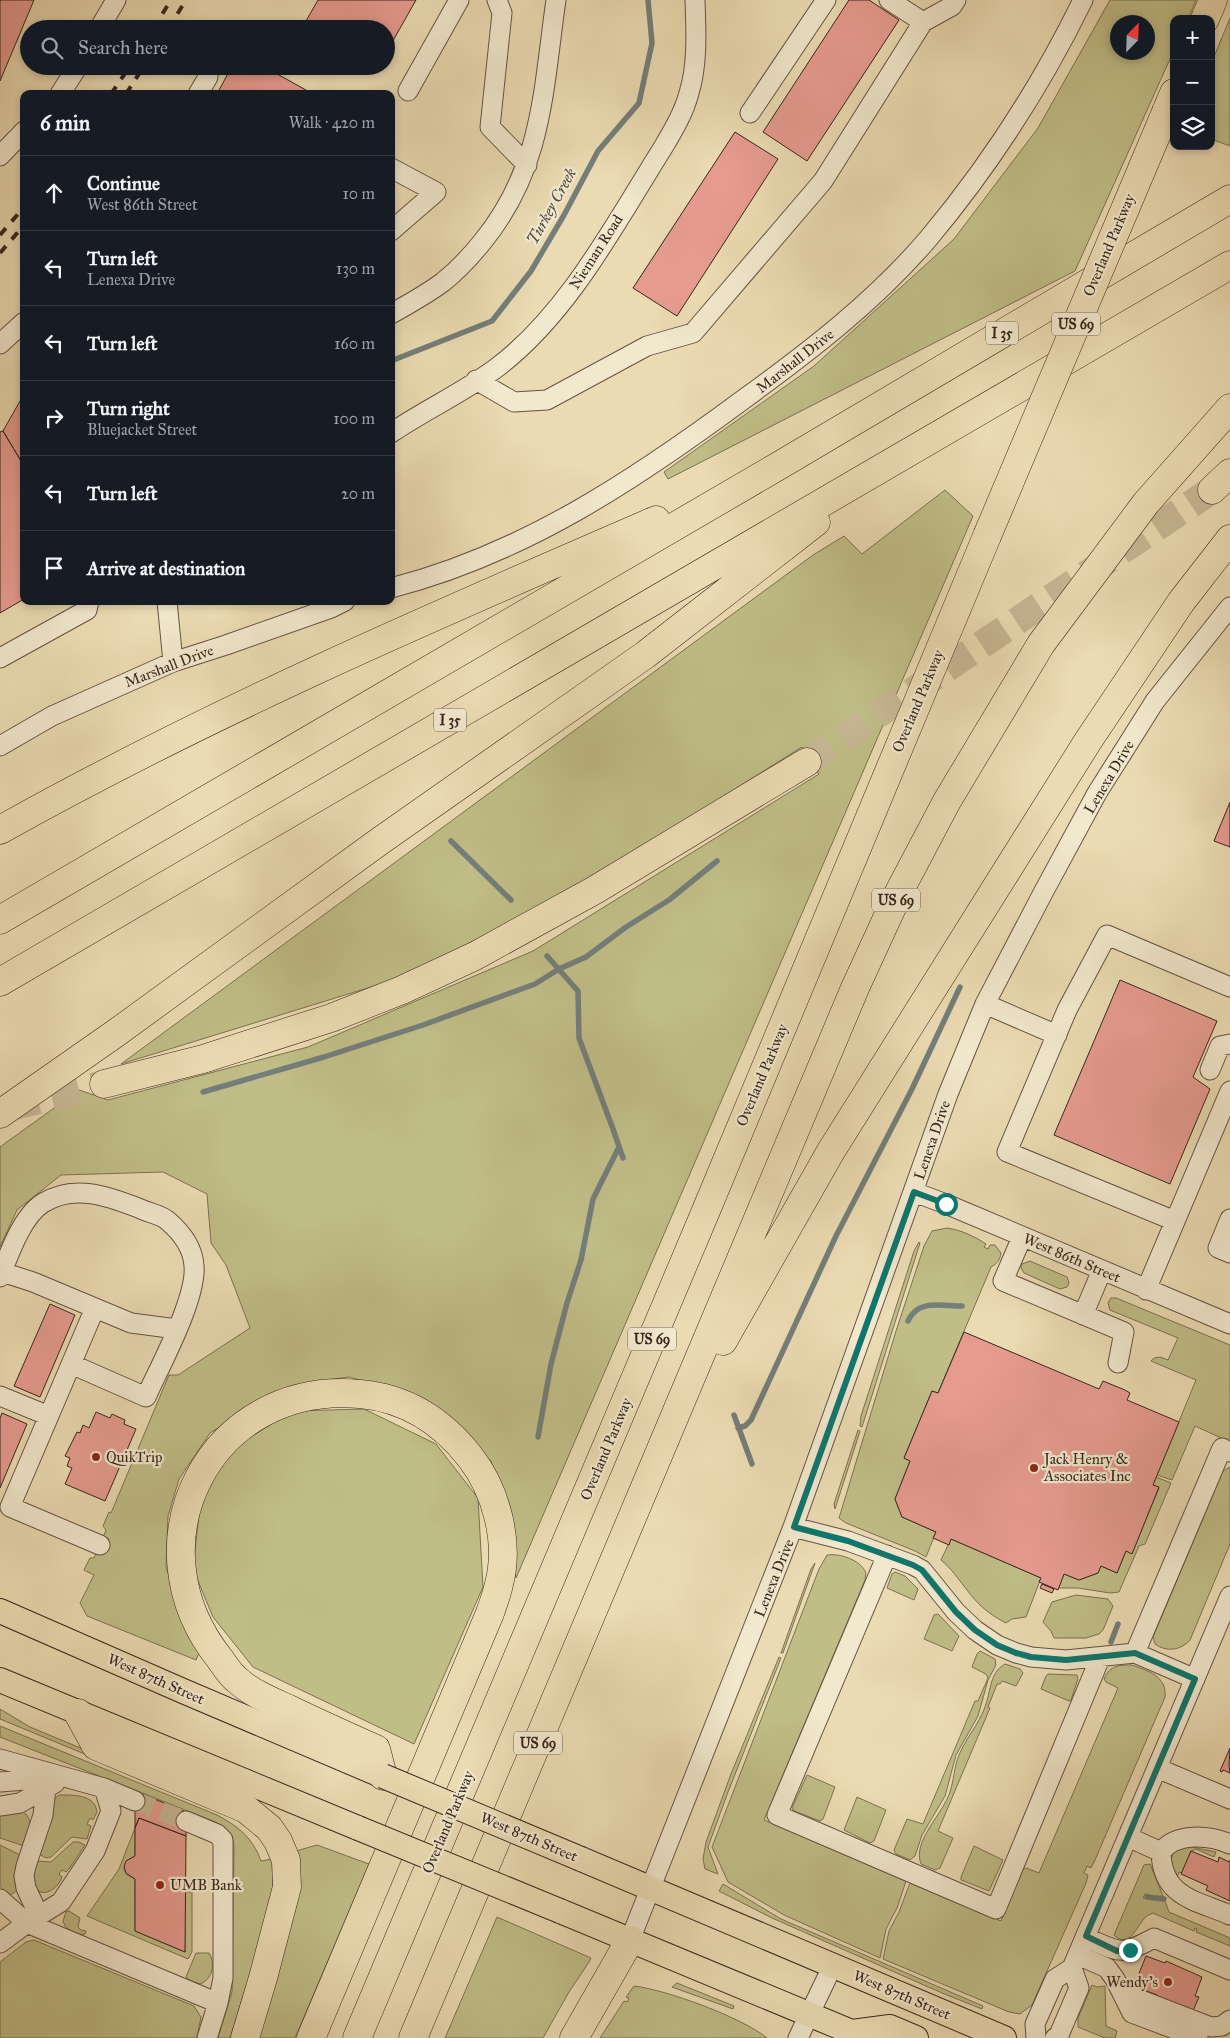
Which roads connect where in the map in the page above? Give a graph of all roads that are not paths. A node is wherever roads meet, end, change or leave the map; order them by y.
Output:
1 (116, 0) edge
2 (459, 0) edge
3 (497, 0) edge
4 (556, 0) edge
5 (695, 0) edge
6 (826, 0) edge
7 (889, 0) edge
8 (956, 0) edge
9 (1083, 0) edge
10 (1213, 0) edge
11 (1207, 15) edge
12 (104, 20) edge
13 (923, 22) junction
14 (72, 75) edge
15 (208, 77) dead end
16 (63, 90) edge
17 (200, 90) edge
18 (408, 91) dead end
19 (1170, 102) edge
20 (750, 113) dead end
21 (20, 135) edge
22 (0, 156) edge
23 (527, 165) junction
24 (395, 170) edge
25 (1230, 198) edge
26 (395, 228) edge
27 (1230, 265) edge
28 (395, 312) edge
29 (20, 326) edge
30 (0, 344) edge
31 (476, 380) junction
32 (1230, 408) edge
33 (395, 431) edge
34 (900, 456) junction
35 (775, 468) junction
36 (1230, 539) edge
37 (395, 587) edge
38 (88, 605) edge
39 (167, 605) edge
40 (337, 605) edge
41 (1230, 607) edge
42 (0, 658) edge
43 (173, 662) junction
44 (0, 745) edge
45 (808, 762) tunnel mouth
46 (0, 830) edge
47 (0, 920) edge
48 (0, 982) edge
49 (1230, 987) edge
50 (985, 1004) junction
51 (1057, 1035) junction
52 (1230, 1044) edge
53 (1210, 1070) dead end
54 (104, 1084) tunnel mouth
55 (1230, 1091) edge
56 (1226, 1110) edge
57 (0, 1114) edge
58 (914, 1192) junction
59 (1230, 1219) edge
60 (1175, 1222) junction
61 (1022, 1237) junction
62 (1230, 1253) edge
63 (1102, 1270) junction
64 (1, 1274) edge
65 (1146, 1290) junction
66 (95, 1308) junction
67 (1082, 1315) junction
68 (1230, 1324) edge
69 (177, 1329) junction
70 (72, 1364) junction
71 (1118, 1364) dead end
72 (0, 1396) edge
73 (49, 1416) junction
74 (662, 1449) junction
75 (1230, 1452) edge
76 (794, 1527) junction
77 (100, 1545) dead end
78 (887, 1555) junction
79 (1230, 1596) edge
80 (0, 1611) edge
81 (1225, 1622) edge
82 (1135, 1653) junction
83 (1100, 1658) junction
84 (1195, 1679) junction
85 (0, 1680) edge
86 (78, 1713) junction
87 (0, 1750) edge
88 (0, 1759) edge
89 (1157, 1768) junction
90 (0, 1771) edge
91 (383, 1776) junction
92 (67, 1777) junction
93 (0, 1782) edge
94 (46, 1788) junction
95 (104, 1788) junction
96 (0, 1794) edge
97 (1230, 1799) edge
98 (135, 1801) tunnel mouth
99 (0, 1806) edge
100 (186, 1822) tunnel mouth
101 (1128, 1837) junction
102 (1199, 1838) junction
103 (1230, 1844) edge
104 (1161, 1852) junction
105 (1230, 1853) edge
106 (651, 1888) junction
107 (0, 1899) edge
108 (1230, 1915) edge
109 (33, 1919) junction
110 (1086, 1936) junction
111 (630, 1940) junction
112 (0, 1944) edge
113 (1141, 1945) junction
114 (1075, 1961) junction
115 (832, 1965) junction
116 (1230, 1970) edge
117 (1230, 1984) edge
118 (1123, 1994) junction
119 (218, 2003) junction
120 (810, 2015) junction
121 (1230, 2020) edge
122 (859, 2035) edge
123 (207, 2038) edge
124 (245, 2038) edge
125 (311, 2038) edge
126 (357, 2038) edge
127 (413, 2038) edge
128 (574, 2038) edge
129 (798, 2038) edge
130 (916, 2038) edge
131 (1004, 2038) edge
132 (1036, 2038) edge
133 (1055, 2038) edge
134 (1198, 2038) edge

1 - 12 street
2 - 18 street
3 - 23 street
4 - 23 street
5 - 31 street, Nieman Road
6 - 20 street
7 - 13 street
8 - 13 street
9 - 37 street, Marshall Drive
10 - 11 highway
13 - 31 street
14 - 16 street
15 - 17 street
19 - 126 highway, Overland Parkway / US 69, bridge
21 - 22 street
23 - 28 street
24 - 26 street
25 - 35 highway, I 35
27 - 34 highway, I 35
29 - 30 street
31 - 33 street, Nieman Road
32 - 74 highway, US 69
34 - 48 highway, I 35
34 - 57 highway
35 - 46 highway
35 - 47 highway, I 35
36 - 74 highway
38 - 42 street
39 - 43 street
40 - 43 street, Marshall Drive
41 - 50 street, Lenexa Drive
43 - 44 street, Marshall Drive
45 - 54 highway
49 - 51 street
50 - 51 street
50 - 58 street, Lenexa Drive
51 - 60 street
52 - 53 street
55 - 56 street
56 - 60 street
58 - 61 street, West 86th Street
58 - 76 street, Lenexa Drive
59 - 62 street
60 - 65 street
61 - 63 street, West 86th Street
61 - 67 street
63 - 65 street, West 86th Street
63 - 67 street
64 - 66 street
64 - 69 street
65 - 68 street, West 86th Street
66 - 69 street
66 - 70 street
67 - 71 street
69 - 70 street
70 - 73 street
72 - 73 street
73 - 77 street
74 - 127 highway, US 69
75 - 82 street
76 - 78 street
76 - 106 street, Lenexa Drive
78 - 83 street
78 - 83 street
79 - 81 street
80 - 91 main road, West 87th Street
81 - 84 street
82 - 83 street
82 - 84 street
84 - 89 street
85 - 86 main road
86 - 111 main road, bridge
86 - 124 highway
87 - 92 street
88 - 92 street
89 - 97 street
89 - 101 street
90 - 92 street
91 - 106 main road, West 87th Street, bridge
91 - 125 highway
92 - 93 street
92 - 94 street
92 - 95 street
92 - 96 street
94 - 99 street
94 - 109 street
95 - 98 street
95 - 109 street
100 - 119 street
101 - 104 street
101 - 110 street
102 - 103 street
102 - 104 street
102 - 105 street
104 - 108 street
106 - 111 street, Lenexa Drive
106 - 115 main road, West 87th Street
107 - 109 street
109 - 112 street
109 - 119 street
110 - 113 street
110 - 114 street
111 - 120 main road
111 - 128 highway
113 - 116 street
113 - 117 street
114 - 118 street
114 - 132 street
114 - 133 street
115 - 120 street
115 - 131 main road, West 87th Street
118 - 121 street
118 - 134 street
119 - 123 street
120 - 122 main road
120 - 129 street
122 - 130 main road

